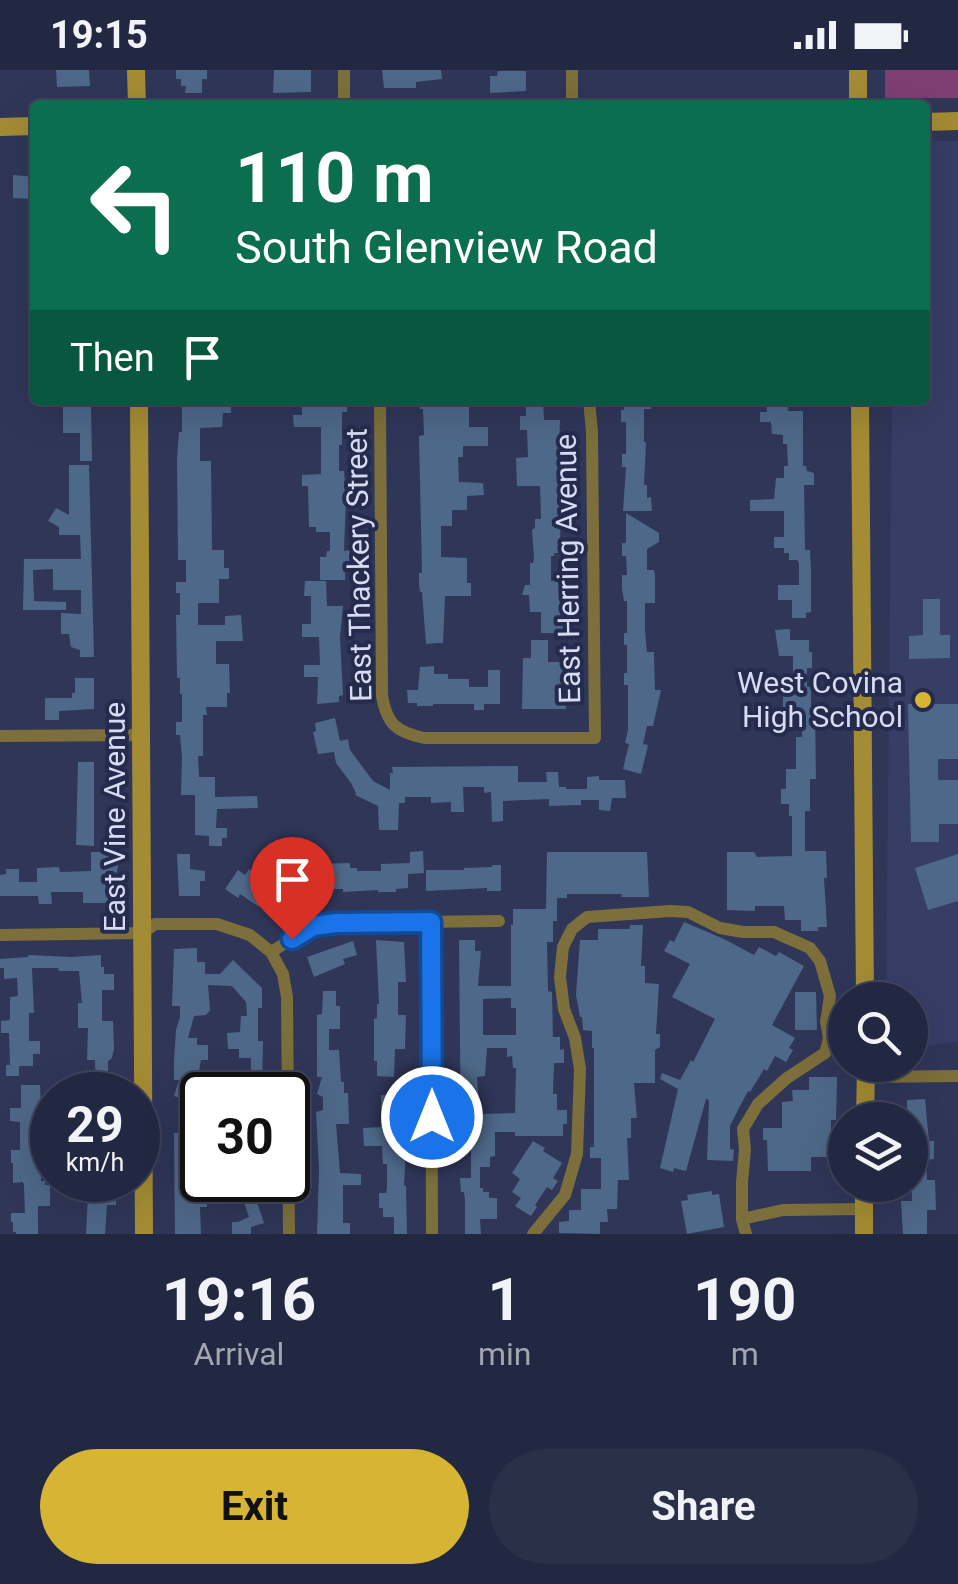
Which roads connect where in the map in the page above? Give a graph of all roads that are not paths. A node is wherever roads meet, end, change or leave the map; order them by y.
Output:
1 (136, 70) edge
2 (344, 70) edge
3 (572, 70) edge
4 (858, 70) edge
5 (136, 100) edge
6 (344, 100) edge
7 (572, 100) edge
8 (858, 100) edge
9 (930, 122) edge
10 (958, 122) edge
11 (30, 126) edge
12 (0, 127) edge
13 (140, 405) edge
14 (380, 405) edge
15 (590, 405) edge
16 (860, 405) edge
17 (143, 735) junction
18 (0, 736) edge
19 (595, 738) joint
20 (498, 921) dead end
21 (431, 922) junction
22 (143, 933) junction
23 (0, 934) edge
24 (270, 952) junction
25 (865, 982) edge
26 (928, 1074) edge
27 (958, 1076) edge
28 (864, 1202) edge
29 (864, 1209) junction
30 (742, 1219) junction
31 (144, 1234) edge
32 (289, 1234) edge
33 (432, 1234) edge
34 (532, 1234) edge
35 (746, 1234) edge
36 (864, 1234) edge

1 - 5 street
2 - 6 street
3 - 7 street
4 - 8 street
9 - 10 street
11 - 12 street
13 - 17 street, East Vine Avenue
14 - 19 street, East Thackery Street
15 - 19 street, East Herring Avenue
16 - 25 street
17 - 18 street
17 - 22 street, East Vine Avenue
20 - 21 street
21 - 24 street
21 - 33 street
22 - 23 street
22 - 24 street
22 - 31 street, East Vine Avenue
24 - 32 street
26 - 27 street
28 - 29 street
29 - 30 street
29 - 36 street
30 - 34 street
30 - 35 street

